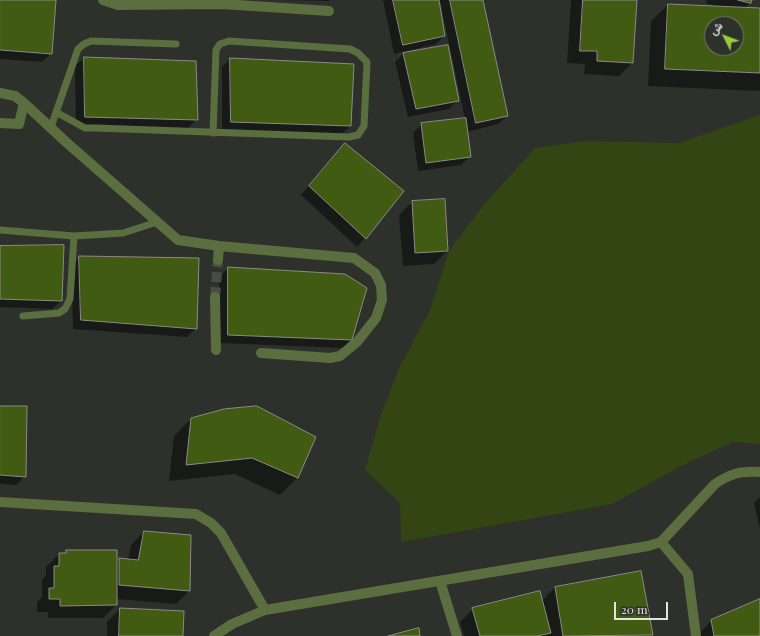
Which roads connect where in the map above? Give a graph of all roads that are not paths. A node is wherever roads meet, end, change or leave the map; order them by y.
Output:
1 (103, 0) edge
2 (329, 10) dead end
3 (176, 44) dead end
4 (0, 93) edge
5 (24, 103) junction
6 (56, 112) junction
7 (0, 123) edge
8 (50, 127) junction
9 (213, 133) junction
10 (157, 222) junction
11 (0, 230) edge
12 (74, 236) junction
13 (219, 246) junction
14 (218, 260) tunnel mouth
15 (215, 297) tunnel mouth
16 (23, 316) dead end
17 (216, 350) dead end
18 (261, 353) dead end
19 (760, 472) edge
20 (0, 502) edge
21 (661, 542) junction
22 (440, 580) junction
23 (265, 610) junction
24 (214, 636) edge
25 (457, 636) edge
26 (696, 636) edge

1 - 2 street
3 - 6 lane
4 - 5 street
5 - 7 street
5 - 8 street
6 - 8 lane
6 - 9 lane
8 - 10 street
9 - 9 lane
10 - 12 lane
10 - 13 street
11 - 12 lane
12 - 16 lane
13 - 14 street
13 - 18 street
15 - 17 street
19 - 21 street
20 - 23 street
21 - 22 street
21 - 26 street
22 - 23 street
22 - 25 street
23 - 24 street

